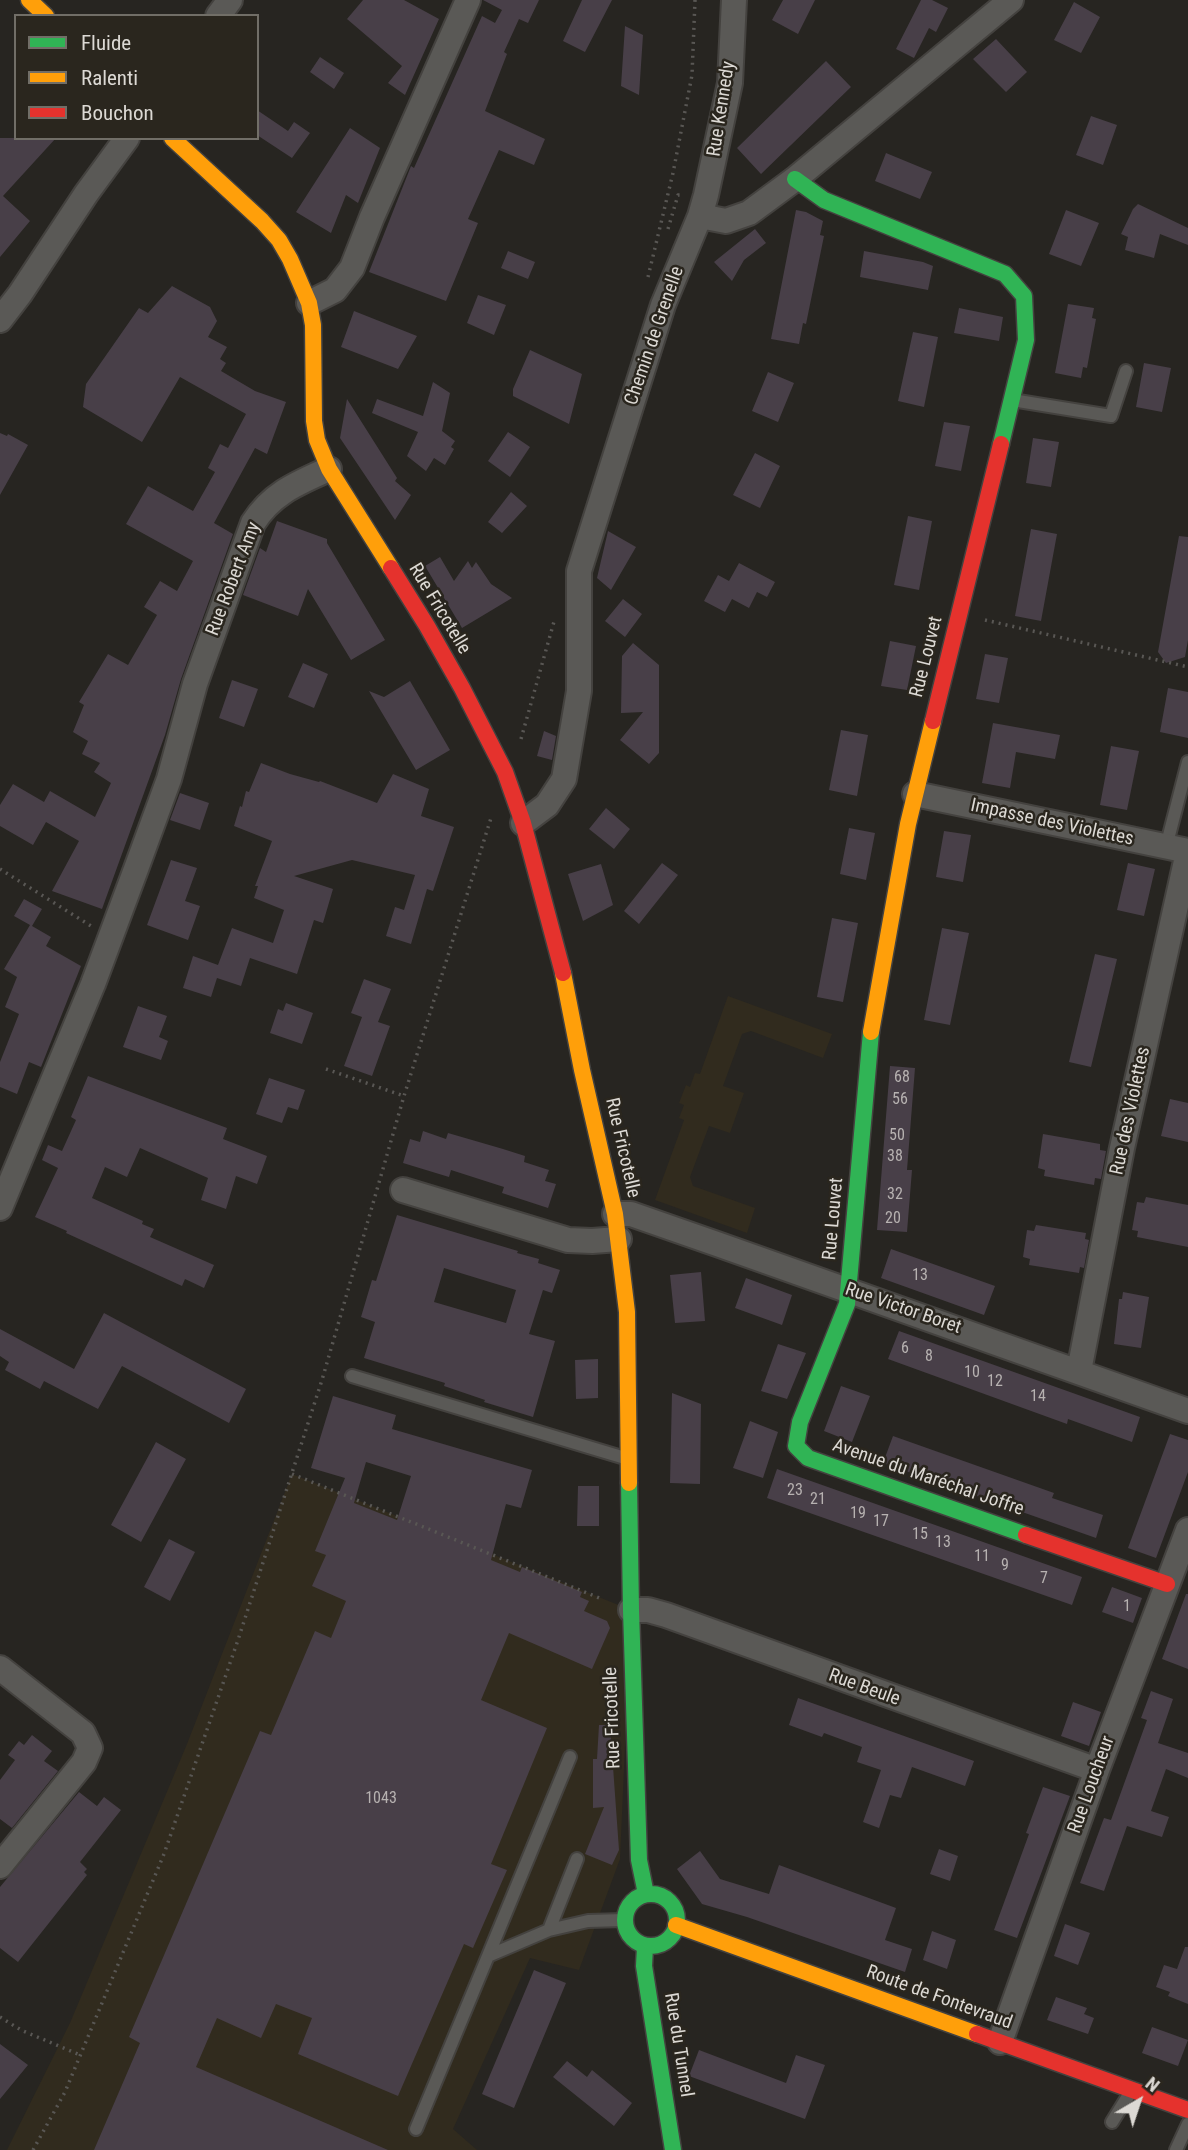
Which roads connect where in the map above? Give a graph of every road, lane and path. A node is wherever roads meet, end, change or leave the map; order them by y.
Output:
1 (29, 0) edge
2 (468, 0) edge
3 (695, 0) edge
4 (734, 0) edge
5 (1011, 0) edge
6 (44, 14) edge
7 (126, 140) edge
8 (174, 140) edge
9 (795, 179) junction
10 (700, 216) junction
11 (648, 278) dead end
12 (309, 303) junction
13 (1, 317) edge
14 (1126, 371) dead end
15 (1012, 400) junction
16 (329, 469) junction
17 (556, 613) dead end
18 (959, 614) junction
19 (1188, 667) edge
20 (1188, 762) edge
21 (505, 772) junction
22 (915, 794) junction
23 (493, 810) dead end
24 (523, 823) junction
25 (1181, 850) edge
26 (0, 869) edge
27 (110, 938) junction
28 (326, 1069) dead end
29 (404, 1096) junction
30 (403, 1190) dead end
31 (0, 1208) edge
32 (615, 1214) junction
33 (619, 1239) junction
34 (849, 1289) junction
35 (1079, 1371) junction
36 (352, 1376) dead end
37 (1188, 1411) edge
38 (629, 1460) junction
39 (292, 1474) junction
40 (1188, 1530) edge
41 (1167, 1584) junction
42 (631, 1610) junction
43 (0, 1668) edge
44 (570, 1757) dead end
45 (1097, 1770) junction
46 (577, 1859) dead end
47 (1, 1863) edge
48 (646, 1894) junction
49 (624, 1920) junction
50 (677, 1925) junction
51 (549, 1930) junction
52 (645, 1947) junction
53 (488, 1956) junction
54 (0, 2017) edge
55 (1000, 2042) junction
56 (80, 2055) junction
57 (1132, 2090) junction
58 (1188, 2110) edge
59 (1112, 2122) dead end
60 (1188, 2124) edge
61 (416, 2129) dead end
62 (33, 2150) edge
63 (671, 2150) edge
64 (1176, 2150) edge

1 - 6 street
2 - 12 street
3 - 11 path
4 - 10 street, Rue Kennedy
5 - 9 street
7 - 13 street
8 - 12 street
9 - 10 street
9 - 15 street, Rue Louvet
10 - 24 street, Chemin de Grenelle
12 - 16 street
14 - 15 lane
15 - 18 street, Rue Louvet
16 - 21 street, Rue Fricotelle
16 - 27 street, Rue Robert Amy
17 - 21 path
18 - 19 path
18 - 22 street, Rue Louvet
20 - 25 lane
21 - 24 street, Rue Fricotelle
22 - 25 street, Impasse des Violettes
22 - 34 street, Rue Louvet
23 - 29 path
24 - 32 street, Rue Fricotelle
25 - 35 street, Rue des Violettes
26 - 27 path
27 - 31 street, Rue Robert Amy
28 - 29 path
29 - 39 path
30 - 33 street
32 - 33 street, Rue Fricotelle
32 - 34 street, Rue Victor Boret
33 - 38 street, Rue Fricotelle
34 - 35 street, Rue Victor Boret
34 - 41 street, Avenue du Maréchal Joffre
35 - 37 street, Rue Victor Boret
36 - 38 lane
38 - 42 street, Rue Fricotelle
39 - 42 path
39 - 56 path
40 - 41 street, Rue Loucheur
41 - 45 street, Rue Loucheur
42 - 45 street, Rue Beule
42 - 48 street, Rue Fricotelle
43 - 47 street
44 - 53 lane
45 - 55 street, Rue Loucheur
46 - 51 lane
48 - 49 street
48 - 50 street
49 - 51 lane
49 - 52 street
50 - 52 street
50 - 55 street, Route de Fontevraud
51 - 53 lane
52 - 63 street, Rue du Tunnel
53 - 61 lane
54 - 56 path
55 - 57 street, Route de Fontevraud
56 - 62 path
57 - 58 street, Route de Fontevraud
57 - 59 lane
60 - 64 lane

